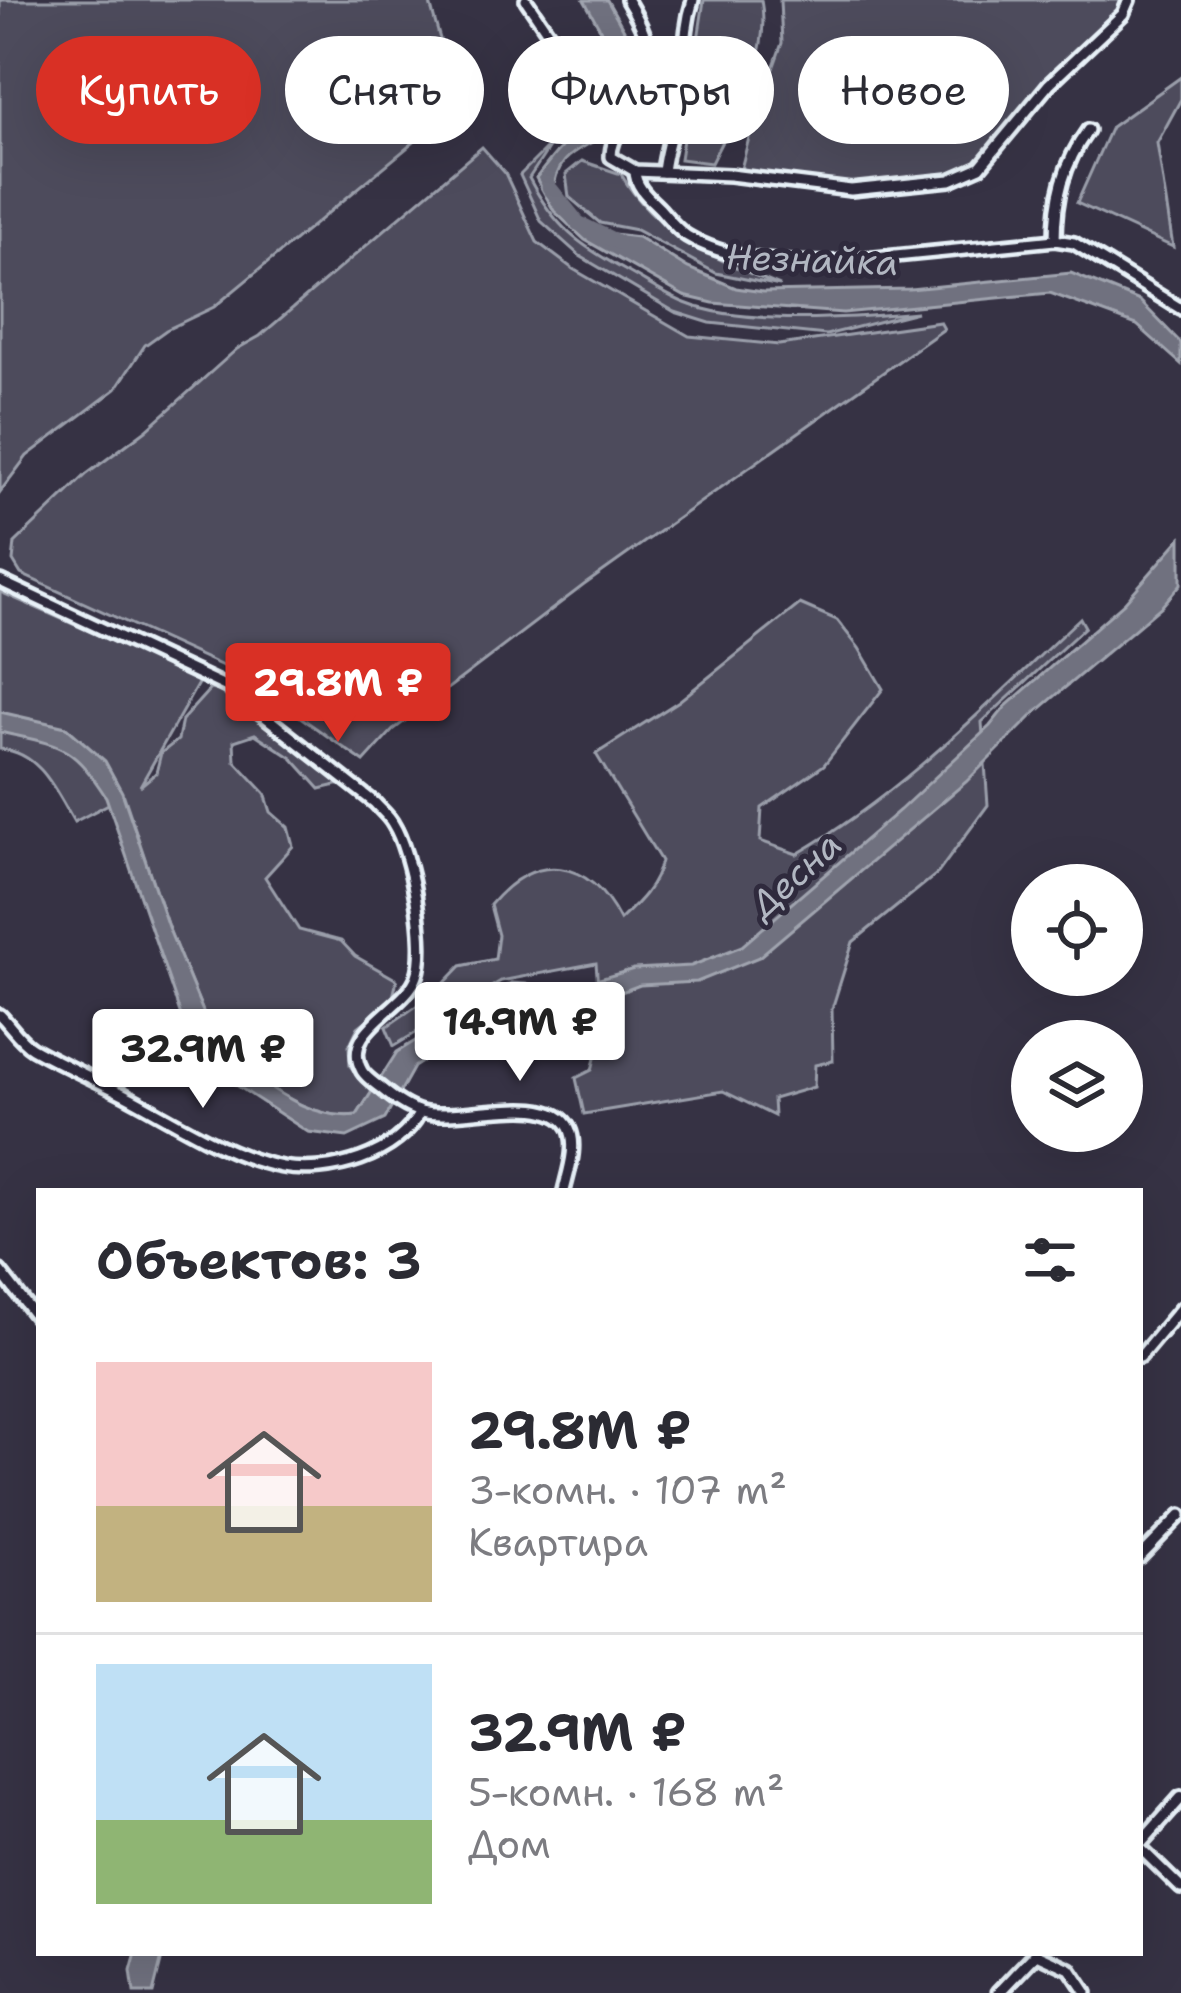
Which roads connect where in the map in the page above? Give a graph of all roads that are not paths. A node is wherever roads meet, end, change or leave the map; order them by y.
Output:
1 (526, 0) edge
2 (627, 0) edge
3 (693, 0) edge
4 (1129, 0) edge
5 (550, 36) edge
6 (645, 36) edge
7 (1088, 130) dead end
8 (611, 144) edge
9 (634, 171) junction
10 (663, 172) junction
11 (1055, 240) junction
12 (1181, 309) edge
13 (0, 581) edge
14 (0, 1015) edge
15 (420, 1112) junction
16 (565, 1188) edge
17 (0, 1271) edge
18 (1181, 1308) edge
19 (36, 1317) edge
20 (1176, 1323) edge
21 (1143, 1354) edge
22 (1181, 1515) edge
23 (1143, 1554) edge
24 (1181, 1798) edge
25 (1143, 1842) edge
26 (1143, 1849) edge
27 (1181, 1888) edge
28 (1033, 1956) edge
29 (1042, 1956) edge
30 (999, 1993) edge
31 (1086, 1993) edge

1 - 5 street
2 - 6 street
3 - 10 street
4 - 10 street
7 - 11 street
8 - 9 street
9 - 10 street
9 - 11 street
11 - 12 street
13 - 15 street
14 - 15 street
15 - 16 street
17 - 19 street
18 - 20 street
20 - 21 street
22 - 23 street
24 - 25 street
26 - 27 street
28 - 30 street
29 - 31 street

